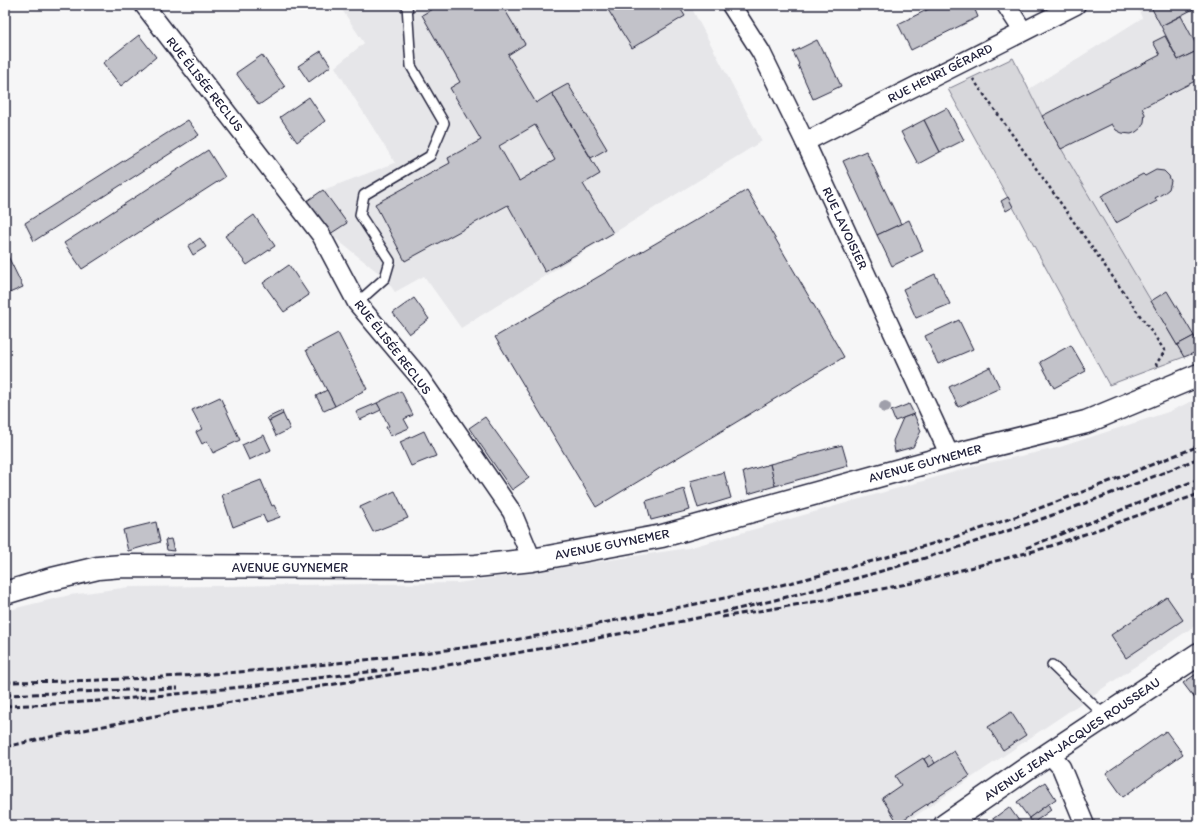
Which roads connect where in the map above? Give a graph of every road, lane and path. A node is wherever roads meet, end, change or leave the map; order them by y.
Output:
1 (144, 5) edge
2 (407, 5) edge
3 (731, 5) edge
4 (1006, 5) edge
5 (1076, 5) edge
6 (1023, 31) junction
7 (961, 63) junction
8 (805, 142) junction
9 (357, 303) junction
10 (1199, 375) edge
11 (1168, 388) junction
12 (950, 456) junction
13 (532, 560) junction
14 (5, 593) edge
15 (1199, 654) edge
16 (1052, 665) dead end
17 (1106, 716) junction
18 (1049, 754) junction
19 (945, 825) edge
20 (1085, 825) edge

1 - 9 street, RUE ÉLISÉE RECLUS
2 - 9 lane
3 - 8 street, RUE LAVOISIER
4 - 6 street
5 - 6 street, RUE HENRI GÉRARD
6 - 7 street, RUE HENRI GÉRARD
7 - 8 street, RUE HENRI GÉRARD
7 - 11 path
8 - 12 street, RUE LAVOISIER
9 - 13 street, RUE ÉLISÉE RECLUS
10 - 11 main road, AVENUE GUYNEMER
11 - 12 main road, AVENUE GUYNEMER
12 - 13 main road, AVENUE GUYNEMER
13 - 14 main road, AVENUE GUYNEMER
15 - 17 main road, AVENUE JEAN-JACQUES ROUSSEAU
16 - 17 lane
17 - 18 main road, AVENUE JEAN-JACQUES ROUSSEAU
18 - 19 main road, AVENUE JEAN-JACQUES ROUSSEAU
18 - 20 street

